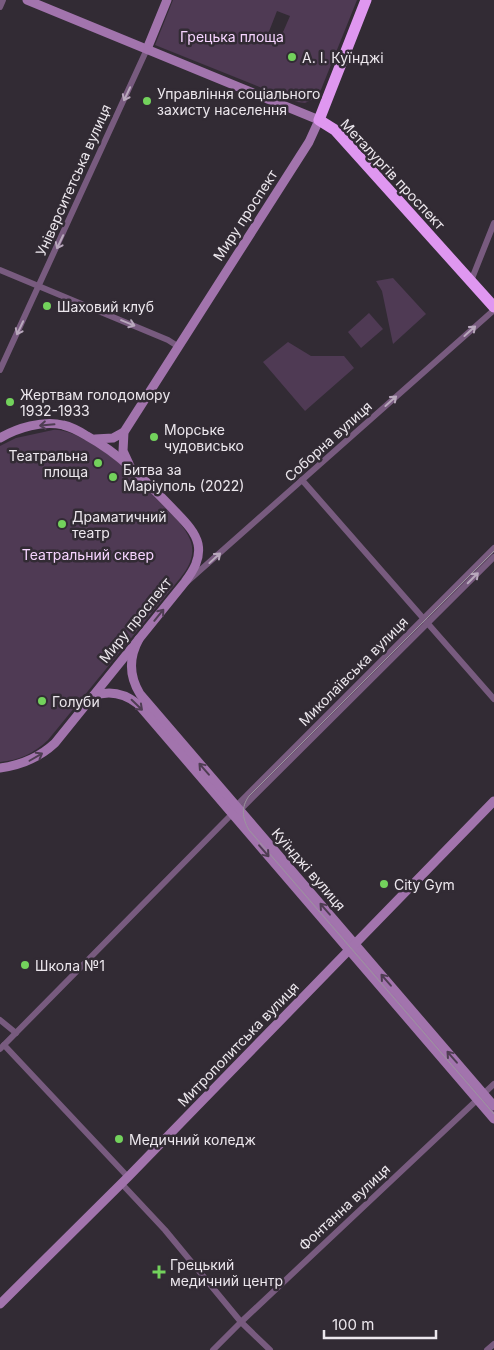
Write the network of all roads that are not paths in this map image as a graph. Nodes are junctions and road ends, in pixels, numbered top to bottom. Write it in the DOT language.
graph roads {
  1 [pos="3,0"];
  2 [pos="27,0"];
  3 [pos="167,0"];
  4 [pos="366,0"];
  5 [pos="0,7"];
  6 [pos="147,49"];
  7 [pos="318,120"];
  8 [pos="494,223"];
  9 [pos="0,270"];
  10 [pos="471,281"];
  11 [pos="39,286"];
  12 [pos="494,308"];
  13 [pos="178,347"];
  14 [pos="0,370"];
  15 [pos="124,432"];
  16 [pos="0,438"];
  17 [pos="92,439"];
  18 [pos="128,464"];
  19 [pos="302,480"];
  20 [pos="494,548"];
  21 [pos="494,558"];
  22 [pos="178,590"];
  23 [pos="426,621"];
  24 [pos="139,639"];
  25 [pos="93,696"];
  26 [pos="494,699"];
  27 [pos="0,768"];
  28 [pos="494,801"];
  29 [pos="236,810"];
  30 [pos="352,947"];
  31 [pos="0,1020"];
  32 [pos="16,1033"];
  33 [pos="2,1047"];
  34 [pos="494,1084"];
  35 [pos="480,1097"];
  36 [pos="494,1106"];
  37 [pos="494,1119"];
  38 [pos="124,1180"];
  39 [pos="0,1304"];
  40 [pos="241,1322"];
  41 [pos="494,1344"];
  42 [pos="213,1350"];
  43 [pos="270,1350"];
  44 [pos="487,1350"];
  1 -- 5 [label="street"];
  2 -- 6 [label="main road, Металургів проспект"];
  3 -- 6 [label="main road, Університетська вулиця"];
  4 -- 7 [label="highway, Миру проспект"];
  6 -- 7 [label="main road, Металургів проспект"];
  6 -- 11 [label="street, Університетська вулиця, one-way"];
  7 -- 10 [label="highway, Металургів проспект"];
  7 -- 13 [label="main road, Миру проспект"];
  8 -- 10 [label="street"];
  9 -- 11 [label="street"];
  10 -- 12 [label="highway, Металургів проспект"];
  11 -- 13 [label="street, one-way"];
  11 -- 14 [label="street, Університетська вулиця, one-way"];
  19 -- 12 [label="street, Соборна вулиця, one-way"];
  13 -- 15 [label="main road, Миру проспект"];
  15 -- 17 [label="main road"];
  15 -- 18 [label="main road"];
  17 -- 16 [label="main road, Миру проспект, one-way"];
  17 -- 18 [label="main road, Миру проспект"];
  18 -- 22 [label="main road, Миру проспект"];
  22 -- 19 [label="street, Соборна вулиця, one-way"];
  19 -- 23 [label="street"];
  20 -- 23 [label="street, Миколаївська вулиця"];
  23 -- 21 [label="street, Миколаївська вулиця, one-way"];
  24 -- 22 [label="main road, Миру проспект, one-way"];
  23 -- 26 [label="street"];
  23 -- 29 [label="street, Миколаївська вулиця"];
  24 -- 25 [label="main road, Миру проспект"];
  29 -- 24 [label="main road, Куїнджі вулиця, one-way"];
  27 -- 25 [label="main road, Миру проспект, one-way"];
  25 -- 29 [label="main road, Куїнджі вулиця, one-way"];
  28 -- 30 [label="main road, Митрополитська вулиця"];
  29 -- 30 [label="main road, Куїнджі вулиця"];
  29 -- 32 [label="street, Миколаївська вулиця"];
  30 -- 35 [label="main road, Куїнджі вулиця"];
  30 -- 38 [label="main road, Митрополитська вулиця"];
  31 -- 32 [label="street"];
  32 -- 33 [label="street, Миколаївська вулиця"];
  33 -- 38 [label="street"];
  34 -- 35 [label="street, Фонтанна вулиця"];
  35 -- 36 [label="main road, Куїнджі вулиця"];
  35 -- 37 [label="main road, Куїнджі вулиця"];
  35 -- 40 [label="street, Фонтанна вулиця"];
  38 -- 39 [label="main road, Митрополитська вулиця"];
  38 -- 40 [label="street"];
  40 -- 42 [label="street, Фонтанна вулиця"];
  40 -- 43 [label="street"];
  41 -- 44 [label="street"];
}
